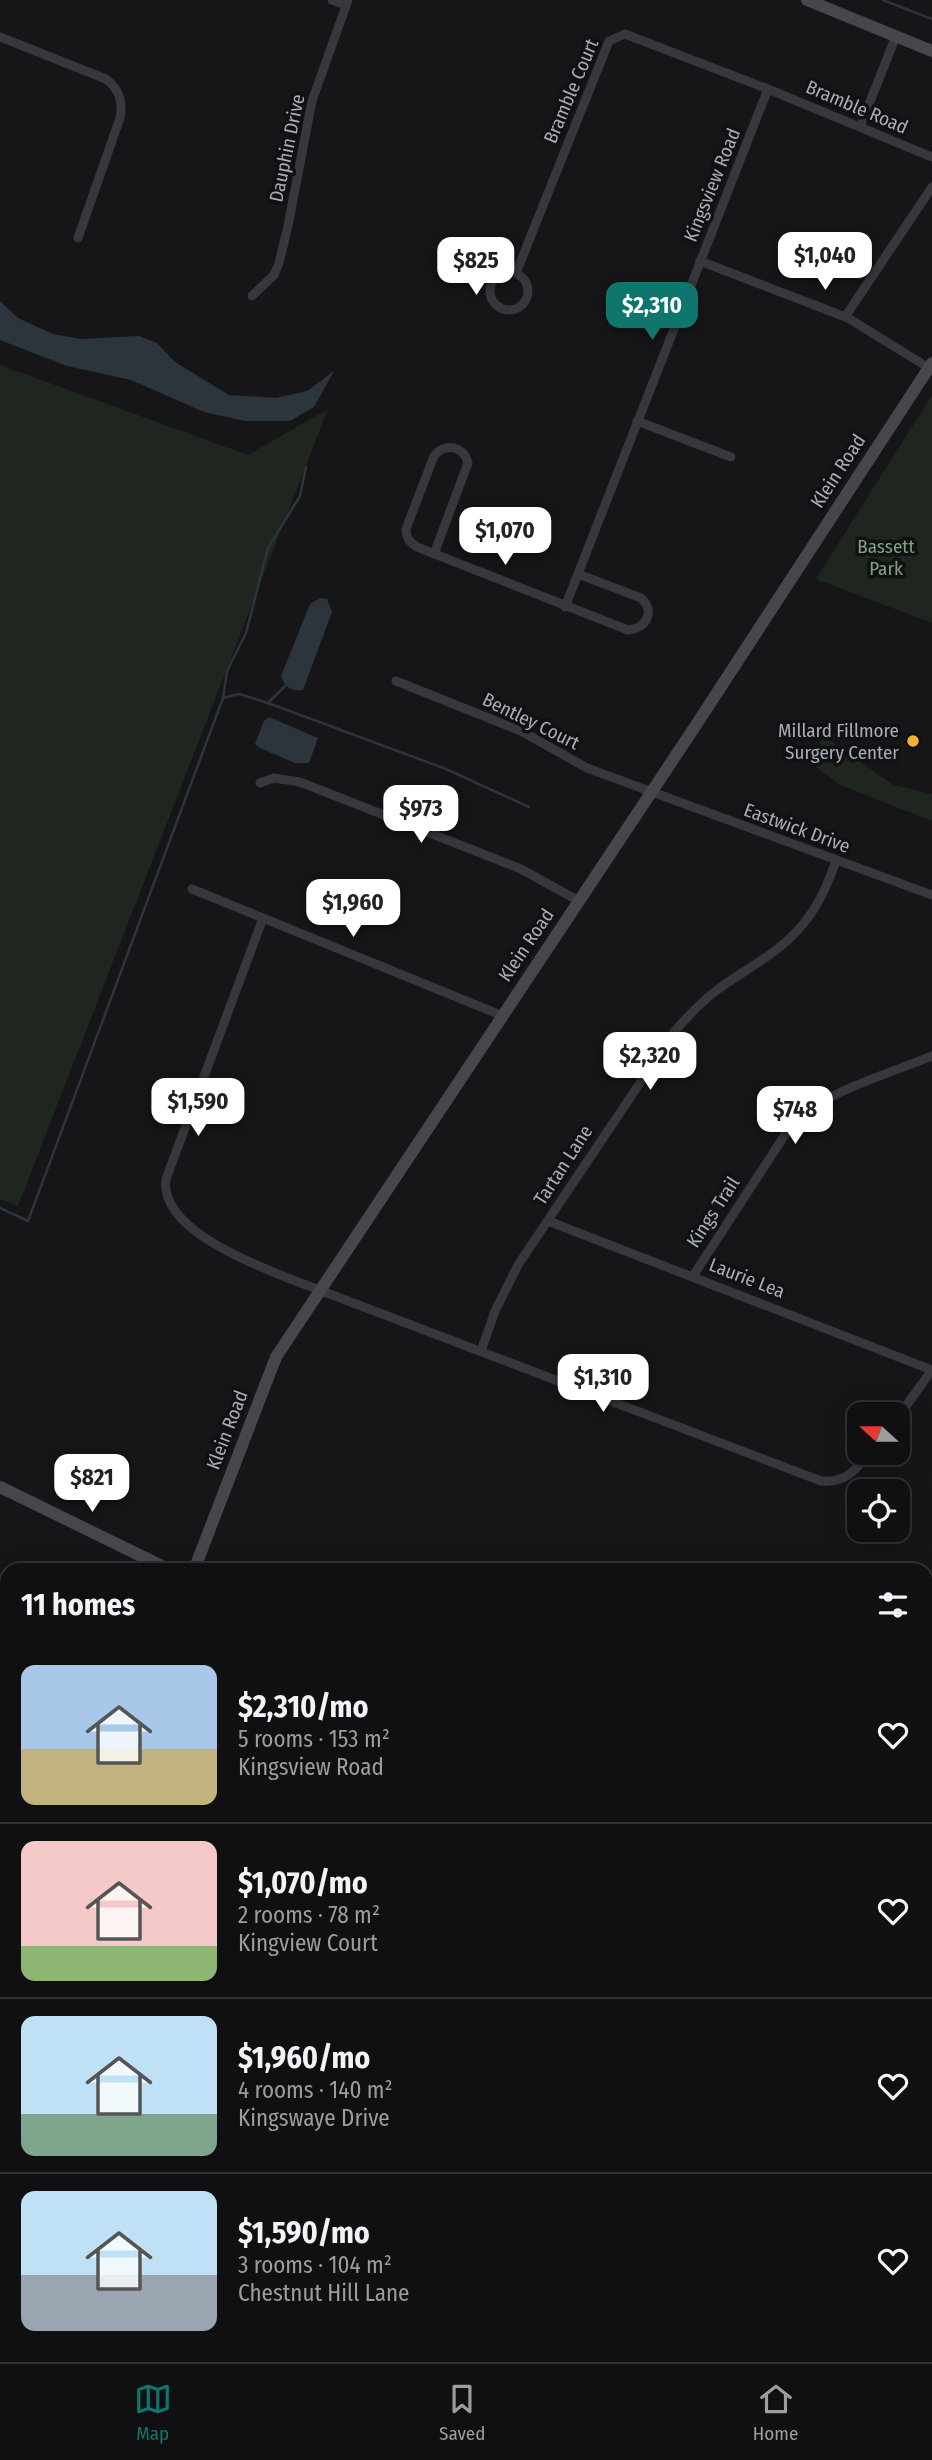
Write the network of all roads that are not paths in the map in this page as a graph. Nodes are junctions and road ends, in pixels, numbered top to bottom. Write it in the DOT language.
graph roads {
  1 [pos="332,0"];
  2 [pos="807,0"];
  3 [pos="347,2"];
  4 [pos="896,36"];
  5 [pos="0,37"];
  6 [pos="932,51"];
  7 [pos="768,89"];
  8 [pos="860,127"];
  9 [pos="932,157"];
  10 [pos="932,187"];
  11 [pos="78,238"];
  12 [pos="700,261"];
  13 [pos="516,273"];
  14 [pos="252,296"];
  15 [pos="845,317"];
  16 [pos="930,365"];
  17 [pos="637,421"];
  18 [pos="732,457"];
  19 [pos="434,554"];
  20 [pos="578,574"];
  21 [pos="565,607"];
  22 [pos="396,681"];
  23 [pos="260,783"];
  24 [pos="651,793"];
  25 [pos="836,861"];
  26 [pos="192,889"];
  27 [pos="932,895"];
  28 [pos="579,901"];
  29 [pos="263,918"];
  30 [pos="503,1016"];
  31 [pos="932,1056"];
  32 [pos="548,1221"];
  33 [pos="693,1276"];
  34 [pos="321,1291"];
  35 [pos="481,1351"];
  36 [pos="932,1370"];
  37 [pos="908,1402"];
  38 [pos="859,1465"];
  39 [pos="0,1487"];
  40 [pos="156,1563"];
  41 [pos="197,1563"];
  1 -- 3 [label="street"];
  2 -- 4 [label="street"];
  3 -- 14 [label="street, Dauphin Drive"];
  4 -- 6 [label="street"];
  4 -- 8 [label="street"];
  5 -- 11 [label="street"];
  7 -- 8 [label="street, Bramble Road"];
  7 -- 12 [label="street, Kingsview Road"];
  7 -- 13 [label="street, Bramble Court"];
  8 -- 9 [label="street, Bramble Road"];
  10 -- 15 [label="street"];
  12 -- 15 [label="street"];
  12 -- 17 [label="street, Kingsview Road"];
  13 -- 13 [label="street"];
  15 -- 16 [label="street"];
  16 -- 24 [label="street, Klein Road"];
  17 -- 18 [label="street"];
  17 -- 20 [label="street, Kingsview Road"];
  19 -- 19 [label="street"];
  19 -- 21 [label="street"];
  20 -- 21 [label="street, Kingsview Road"];
  20 -- 21 [label="street"];
  22 -- 24 [label="street, Bentley Court"];
  23 -- 28 [label="street"];
  24 -- 25 [label="street, Eastwick Drive"];
  24 -- 28 [label="street, Klein Road"];
  25 -- 27 [label="street, Eastwick Drive"];
  25 -- 32 [label="street, Tartan Lane"];
  26 -- 29 [label="street"];
  28 -- 30 [label="street, Klein Road"];
  29 -- 30 [label="street"];
  29 -- 34 [label="street"];
  30 -- 34 [label="street, Klein Road"];
  31 -- 33 [label="street, Kings Trail"];
  32 -- 33 [label="street, Laurie Lea"];
  32 -- 35 [label="street, Tartan Lane"];
  33 -- 36 [label="street, Laurie Lea"];
  34 -- 35 [label="street"];
  34 -- 41 [label="street, Klein Road"];
  35 -- 38 [label="street"];
  36 -- 37 [label="street"];
  39 -- 40 [label="street"];
}
